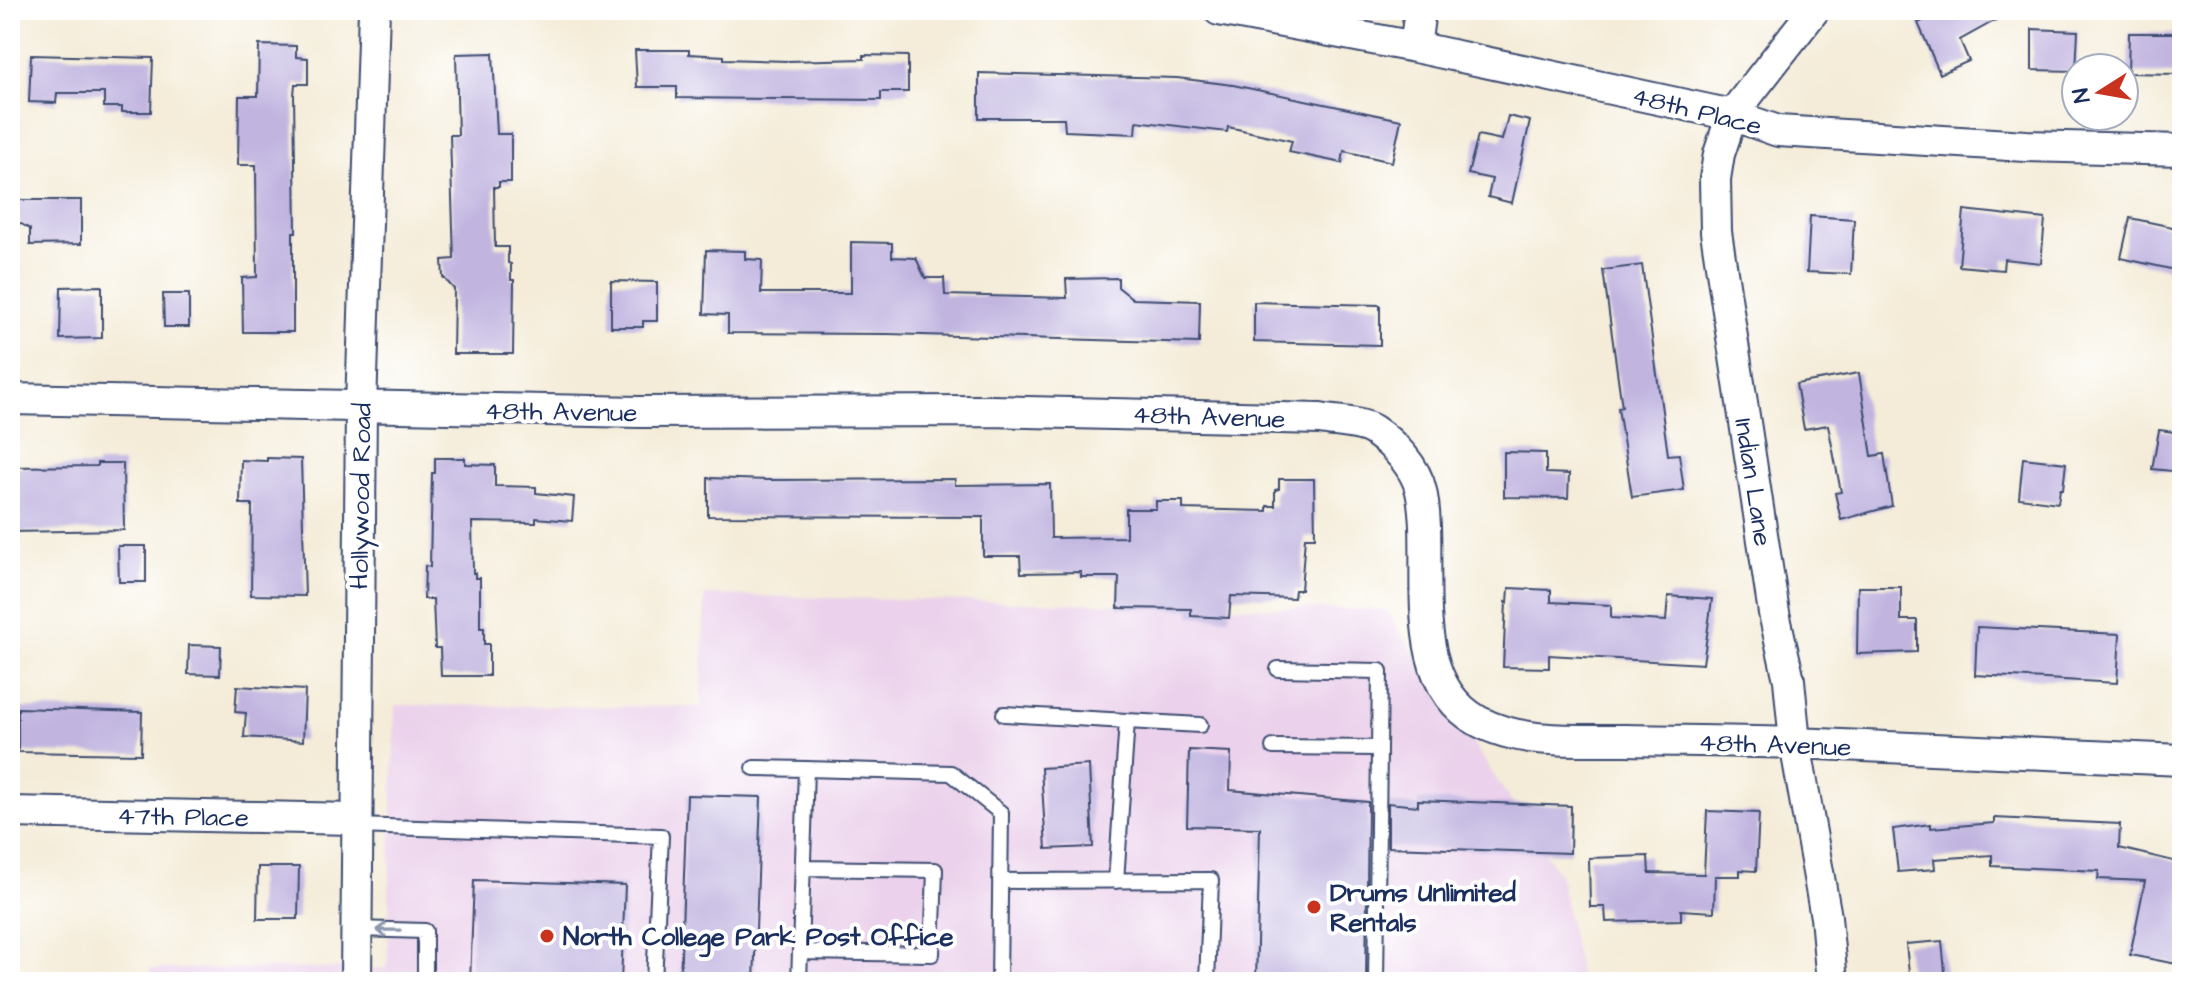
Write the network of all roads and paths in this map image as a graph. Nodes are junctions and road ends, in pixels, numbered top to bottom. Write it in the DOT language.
graph roads {
  1 [pos="374,10"];
  2 [pos="1219,10"];
  3 [pos="1420,10"];
  4 [pos="1814,10"];
  5 [pos="1415,47"];
  6 [pos="1732,115"];
  7 [pos="2182,150"];
  8 [pos="10,399"];
  9 [pos="361,407"];
  10 [pos="1278,669"];
  11 [pos="1004,714"];
  12 [pos="1127,721"];
  13 [pos="1200,725"];
  14 [pos="1795,743"];
  15 [pos="1273,747"];
  16 [pos="1378,748"];
  17 [pos="2182,760"];
  18 [pos="754,768"];
  19 [pos="806,769"];
  20 [pos="10,812"];
  21 [pos="356,823"];
  22 [pos="803,868"];
  23 [pos="1000,881"];
  24 [pos="1116,881"];
  25 [pos="356,929"];
  26 [pos="800,952"];
  27 [pos="356,982"];
  28 [pos="425,982"];
  29 [pos="654,982"];
  30 [pos="799,982"];
  31 [pos="999,982"];
  32 [pos="1207,982"];
  33 [pos="1376,982"];
  34 [pos="1832,982"];
  1 -- 9 [label="street, Hollywood Road"];
  2 -- 5 [label="street, 48th Place"];
  3 -- 5 [label="street"];
  4 -- 6 [label="street, Indian Lane"];
  5 -- 6 [label="street, 48th Place"];
  6 -- 7 [label="street, 48th Place"];
  6 -- 14 [label="street, Indian Lane"];
  8 -- 9 [label="street, 48th Avenue"];
  9 -- 14 [label="street, 48th Avenue"];
  9 -- 21 [label="street, Hollywood Road"];
  10 -- 16 [label="lane"];
  11 -- 12 [label="lane"];
  12 -- 13 [label="lane"];
  12 -- 24 [label="lane"];
  14 -- 17 [label="street, 48th Avenue"];
  14 -- 34 [label="street, Indian Lane"];
  15 -- 16 [label="lane"];
  16 -- 33 [label="lane"];
  18 -- 19 [label="lane"];
  19 -- 22 [label="lane"];
  19 -- 23 [label="lane"];
  20 -- 21 [label="street, 47th Place"];
  21 -- 25 [label="street, Hollywood Road"];
  21 -- 29 [label="lane"];
  22 -- 26 [label="lane"];
  22 -- 26 [label="lane"];
  23 -- 24 [label="lane"];
  23 -- 31 [label="lane"];
  24 -- 32 [label="lane"];
  25 -- 27 [label="street, Hollywood Road"];
  28 -- 25 [label="lane, one-way"];
  26 -- 30 [label="lane"];
}
